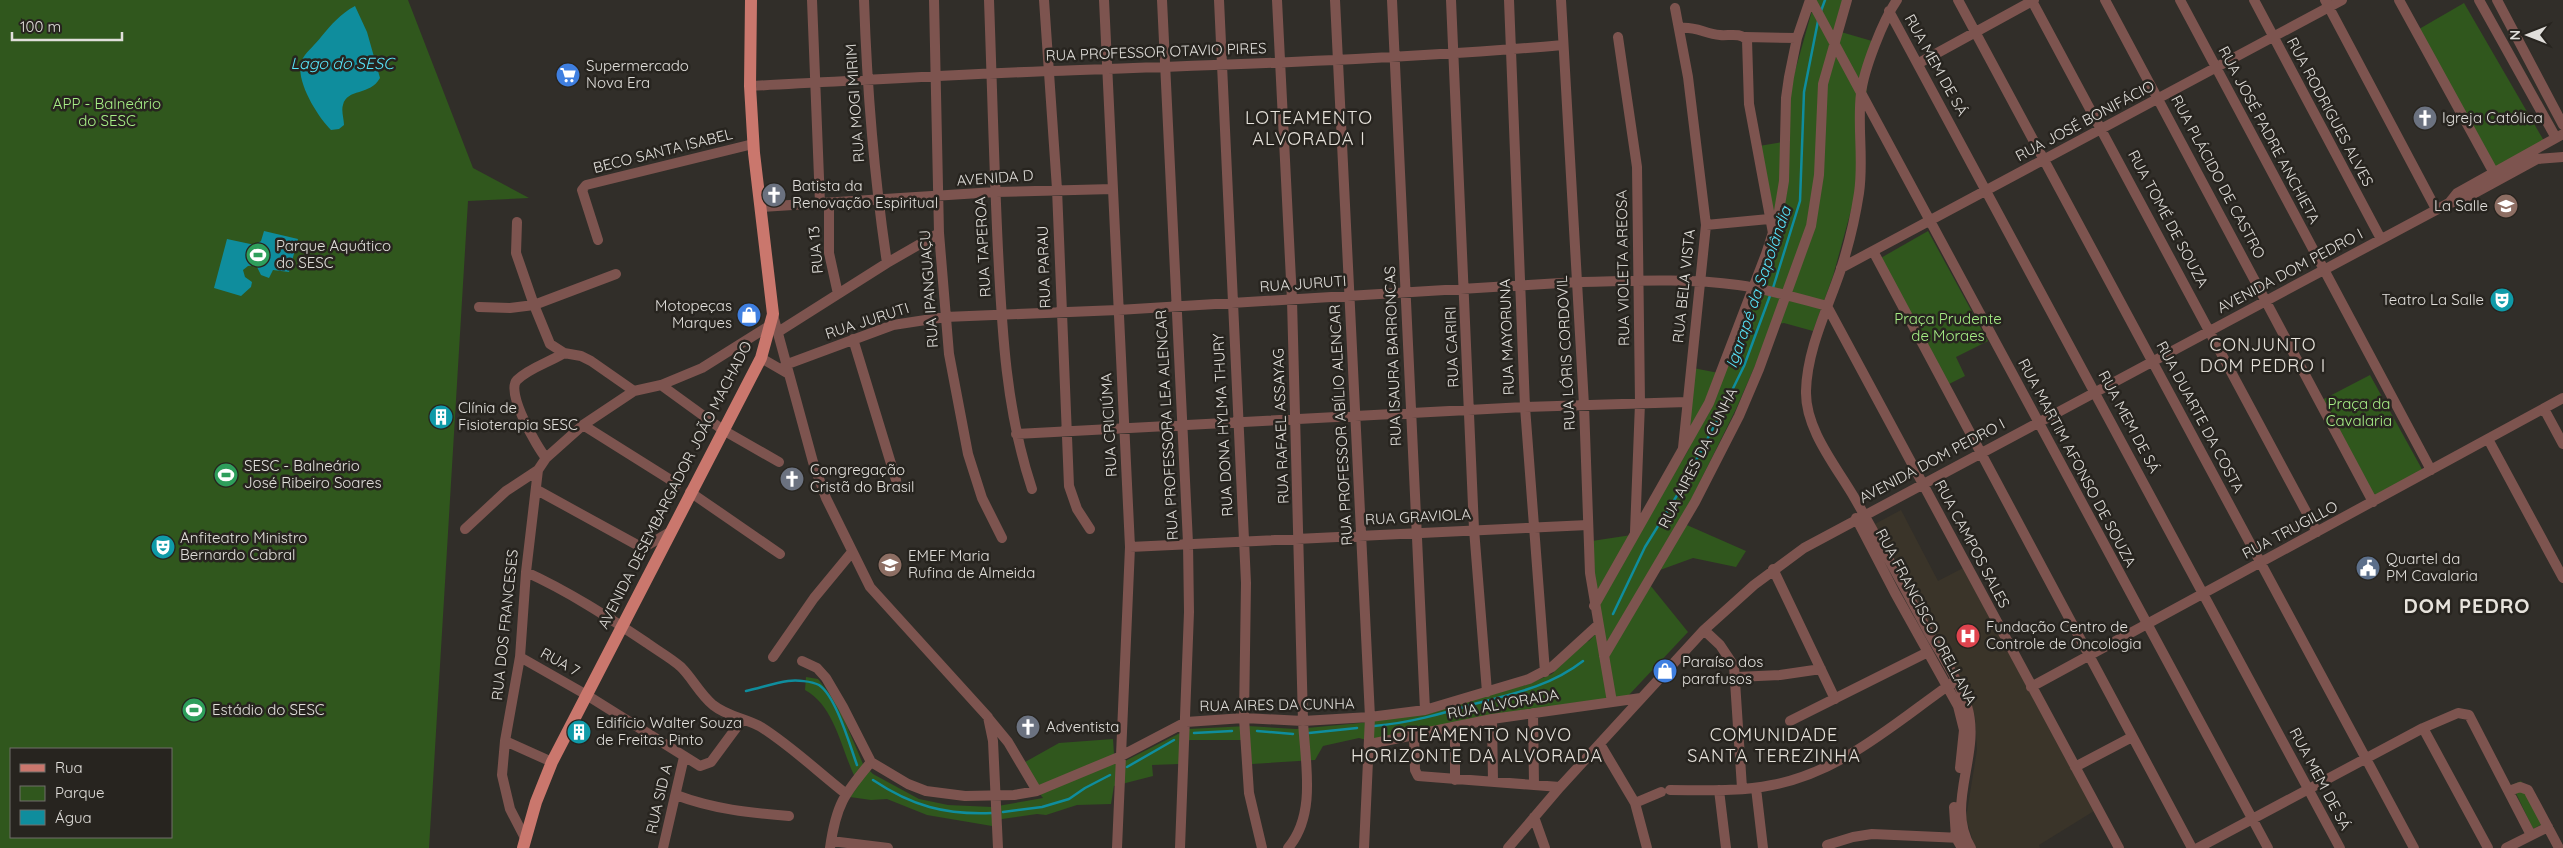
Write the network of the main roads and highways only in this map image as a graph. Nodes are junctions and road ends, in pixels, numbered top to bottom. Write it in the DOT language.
graph roads {
  1 [pos="751,0"];
  2 [pos="524,843"];
  1 -- 2 [label="main road, AVENIDA DESEMBARGADOR JOÃO MACHADO"];
}
